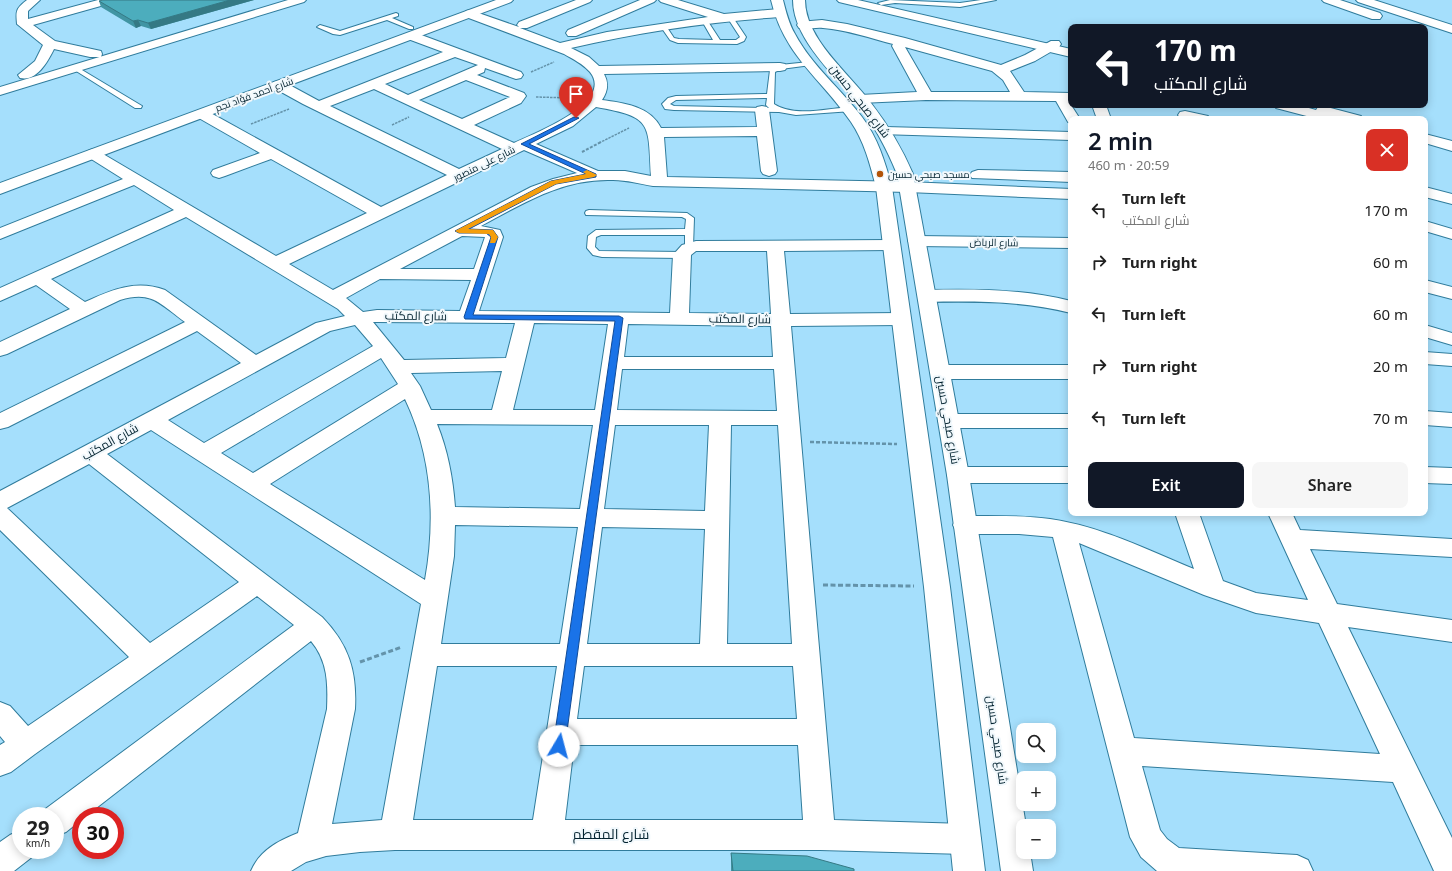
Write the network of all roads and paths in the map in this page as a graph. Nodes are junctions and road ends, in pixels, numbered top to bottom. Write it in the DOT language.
graph roads {
  1 [pos="34,0"];
  2 [pos="111,0"];
  3 [pos="276,0"];
  4 [pos="300,0"];
  5 [pos="507,0"];
  6 [pos="586,0"];
  7 [pos="650,0"];
  8 [pos="666,0"];
  9 [pos="800,0"];
  10 [pos="843,0"];
  11 [pos="895,0"];
  12 [pos="993,0"];
  13 [pos="1328,0"];
  14 [pos="1362,0"];
  15 [pos="876,2"];
  16 [pos="778,6"];
  17 [pos="479,8"];
  18 [pos="396,15"];
  19 [pos="387,18"];
  20 [pos="728,18"];
  21 [pos="706,21"];
  22 [pos="23,24"];
  23 [pos="1400,24"];
  24 [pos="803,25"];
  25 [pos="523,26"];
  26 [pos="320,27"];
  27 [pos="664,27"];
  28 [pos="1452,29"];
  29 [pos="412,32"];
  30 [pos="1428,33"];
  31 [pos="1452,40"];
  32 [pos="718,42"];
  33 [pos="901,42"];
  34 [pos="50,44"];
  35 [pos="1052,46"];
  36 [pos="559,47"];
  37 [pos="1068,48"];
  38 [pos="455,52"];
  39 [pos="1068,52"];
  40 [pos="96,54"];
  41 [pos="574,54"];
  42 [pos="809,64"];
  43 [pos="489,65"];
  44 [pos="780,67"];
  45 [pos="75,68"];
  46 [pos="597,70"];
  47 [pos="1001,70"];
  48 [pos="25,75"];
  49 [pos="466,75"];
  50 [pos="516,75"];
  51 [pos="374,84"];
  52 [pos="278,85"];
  53 [pos="495,86"];
  54 [pos="2,88"];
  55 [pos="1018,95"];
  56 [pos="518,96"];
  57 [pos="770,96"];
  58 [pos="926,96"];
  59 [pos="1066,96"];
  60 [pos="407,100"];
  61 [pos="596,101"];
  62 [pos="313,104"];
  63 [pos="854,104"];
  64 [pos="138,106"];
  65 [pos="1293,108"];
  66 [pos="1314,108"];
  67 [pos="428,109"];
  68 [pos="762,110"];
  69 [pos="778,110"];
  70 [pos="202,114"];
  71 [pos="1323,116"];
  72 [pos="1344,116"];
  73 [pos="647,118"];
  74 [pos="462,125"];
  75 [pos="233,131"];
  76 [pos="764,131"];
  77 [pos="885,131"];
  78 [pos="373,133"];
  79 [pos="656,133"];
  80 [pos="1068,136"];
  81 [pos="1428,139"];
  82 [pos="519,146"];
  83 [pos="1428,146"];
  84 [pos="1452,146"];
  85 [pos="273,153"];
  86 [pos="1452,153"];
  87 [pos="93,154"];
  88 [pos="564,162"];
  89 [pos="769,171"];
  90 [pos="218,173"];
  91 [pos="459,175"];
  92 [pos="594,175"];
  93 [pos="659,175"];
  94 [pos="0,176"];
  95 [pos="1068,177"];
  96 [pos="136,179"];
  97 [pos="882,180"];
  98 [pos="906,181"];
  99 [pos="0,189"];
  100 [pos="1428,193"];
  101 [pos="1068,194"];
  102 [pos="1452,199"];
  103 [pos="187,210"];
  104 [pos="380,213"];
  105 [pos="589,213"];
  106 [pos="1428,227"];
  107 [pos="459,231"];
  108 [pos="0,234"];
  109 [pos="1452,234"];
  110 [pos="1068,243"];
  111 [pos="687,245"];
  112 [pos="775,245"];
  113 [pos="891,245"];
  114 [pos="918,247"];
  115 [pos="1068,256"];
  116 [pos="276,263"];
  117 [pos="376,274"];
  118 [pos="482,275"];
  119 [pos="38,278"];
  120 [pos="1428,287"];
  121 [pos="1452,293"];
  122 [pos="0,295"];
  123 [pos="927,296"];
  124 [pos="333,297"];
  125 [pos="1068,306"];
  126 [pos="84,310"];
  127 [pos="468,317"];
  128 [pos="526,317"];
  129 [pos="360,318"];
  130 [pos="619,318"];
  131 [pos="679,319"];
  132 [pos="901,319"];
  133 [pos="781,320"];
  134 [pos="1428,322"];
  135 [pos="198,323"];
  136 [pos="1452,328"];
  137 [pos="1428,332"];
  138 [pos="1452,339"];
  139 [pos="384,348"];
  140 [pos="0,350"];
  141 [pos="1428,358"];
  142 [pos="1452,360"];
  143 [pos="613,363"];
  144 [pos="784,363"];
  145 [pos="255,364"];
  146 [pos="514,364"];
  147 [pos="396,367"];
  148 [pos="940,372"];
  149 [pos="1068,372"];
  150 [pos="410,386"];
  151 [pos="423,417"];
  152 [pos="501,417"];
  153 [pos="605,418"];
  154 [pos="720,418"];
  155 [pos="788,418"];
  156 [pos="1428,418"];
  157 [pos="151,420"];
  158 [pos="1452,420"];
  159 [pos="949,421"];
  160 [pos="1068,421"];
  161 [pos="0,422"];
  162 [pos="790,441"];
  163 [pos="919,444"];
  164 [pos="90,453"];
  165 [pos="204,453"];
  166 [pos="958,475"];
  167 [pos="1068,475"];
  168 [pos="1428,475"];
  169 [pos="1452,476"];
  170 [pos="253,484"];
  171 [pos="0,502"];
  172 [pos="0,516"];
  173 [pos="444,516"];
  174 [pos="1188,516"];
  175 [pos="1282,516"];
  176 [pos="591,518"];
  177 [pos="717,520"];
  178 [pos="965,525"];
  179 [pos="1063,530"];
  180 [pos="1293,539"];
  181 [pos="1452,548"];
  182 [pos="258,583"];
  183 [pos="801,585"];
  184 [pos="937,587"];
  185 [pos="1213,588"];
  186 [pos="434,599"];
  187 [pos="1329,615"];
  188 [pos="313,625"];
  189 [pos="1448,636"];
  190 [pos="426,646"];
  191 [pos="572,655"];
  192 [pos="713,655"];
  193 [pos="807,655"];
  194 [pos="148,659"];
  195 [pos="340,669"];
  196 [pos="0,715"];
  197 [pos="561,732"];
  198 [pos="813,732"];
  199 [pos="25,745"];
  200 [pos="1122,751"];
  201 [pos="0,762"];
  202 [pos="1402,769"];
  203 [pos="64,814"];
  204 [pos="547,834"];
  205 [pos="820,834"];
  206 [pos="395,835"];
  207 [pos="965,839"];
  208 [pos="312,843"];
  209 [pos="12,853"];
  210 [pos="0,862"];
  211 [pos="267,871"];
  212 [pos="968,871"];
  213 [pos="1017,871"];
  214 [pos="1297,871"];
  215 [pos="1451,871"];
  1 -- 22 [label="street"];
  2 -- 22 [label="street"];
  3 -- 40 [label="street"];
  4 -- 45 [label="street"];
  5 -- 17 [label="street, شارع أحمد فؤاد نجم"];
  6 -- 25 [label="street"];
  7 -- 25 [label="street"];
  8 -- 20 [label="street"];
  9 -- 24 [label="street, شارع صبحي حسين"];
  10 -- 35 [label="street"];
  11 -- 12 [label="lane"];
  11 -- 15 [label="lane"];
  13 -- 23 [label="street"];
  14 -- 28 [label="street"];
  15 -- 35 [label="street"];
  16 -- 20 [label="street"];
  16 -- 42 [label="street, شارع صبحي حسين"];
  17 -- 25 [label="street"];
  17 -- 29 [label="street, شارع أحمد فؤاد نجم"];
  17 -- 29 [label="street, شارع أحمد فؤاد نجم"];
  17 -- 36 [label="street"];
  18 -- 19 [label="lane"];
  19 -- 26 [label="lane"];
  19 -- 29 [label="lane"];
  20 -- 21 [label="street"];
  20 -- 32 [label="lane"];
  21 -- 27 [label="street"];
  21 -- 32 [label="lane"];
  22 -- 34 [label="street"];
  24 -- 33 [label="street"];
  24 -- 63 [label="street, شارع صبحي حسين"];
  27 -- 32 [label="lane"];
  27 -- 36 [label="street"];
  29 -- 38 [label="street"];
  29 -- 52 [label="street, شارع أحمد فؤاد نجم"];
  29 -- 94 [label="street, شارع أحمد فؤاد نجم"];
  30 -- 31 [label="street"];
  33 -- 47 [label="street"];
  33 -- 58 [label="street"];
  34 -- 40 [label="street"];
  34 -- 48 [label="street"];
  35 -- 37 [label="street"];
  35 -- 39 [label="street"];
  35 -- 47 [label="street"];
  36 -- 41 [label="street"];
  38 -- 43 [label="street"];
  38 -- 51 [label="street"];
  40 -- 48 [label="street"];
  41 -- 46 [label="street"];
  41 -- 53 [label="path"];
  42 -- 44 [label="lane"];
  42 -- 63 [label="street, شارع صبحي حسين"];
  43 -- 49 [label="street"];
  43 -- 50 [label="street"];
  44 -- 46 [label="street"];
  44 -- 57 [label="lane"];
  45 -- 54 [label="street"];
  45 -- 64 [label="lane"];
  46 -- 61 [label="street"];
  47 -- 55 [label="street"];
  48 -- 54 [label="street"];
  49 -- 53 [label="street"];
  49 -- 60 [label="street"];
  51 -- 60 [label="street"];
  51 -- 62 [label="street"];
  52 -- 62 [label="street"];
  52 -- 70 [label="street, شارع أحمد فؤاد نجم"];
  53 -- 56 [label="street"];
  55 -- 58 [label="street"];
  55 -- 59 [label="street"];
  56 -- 61 [label="path"];
  56 -- 74 [label="street"];
  57 -- 68 [label="lane"];
  57 -- 69 [label="lane"];
  58 -- 63 [label="street"];
  60 -- 67 [label="street"];
  61 -- 73 [label="street"];
  61 -- 82 [label="street, شارع على منصور"];
  62 -- 75 [label="path"];
  62 -- 78 [label="street"];
  63 -- 69 [label="lane"];
  63 -- 77 [label="street, شارع صبحي حسين"];
  63 -- 97 [label="street, شارع صبحي حسين"];
  65 -- 71 [label="street"];
  66 -- 72 [label="street"];
  67 -- 74 [label="street"];
  67 -- 78 [label="path"];
  68 -- 69 [label="lane"];
  68 -- 76 [label="street"];
  70 -- 75 [label="street"];
  70 -- 87 [label="street, شارع أحمد فؤاد نجم"];
  73 -- 79 [label="street"];
  73 -- 88 [label="path"];
  74 -- 82 [label="street"];
  75 -- 85 [label="street"];
  76 -- 79 [label="street"];
  76 -- 89 [label="street"];
  77 -- 80 [label="street"];
  77 -- 98 [label="street, شارع صبحي حسين"];
  78 -- 91 [label="street"];
  79 -- 93 [label="street"];
  81 -- 84 [label="street"];
  82 -- 88 [label="street"];
  82 -- 91 [label="street, شارع على منصور"];
  83 -- 86 [label="street"];
  85 -- 90 [label="street"];
  85 -- 104 [label="street"];
  87 -- 96 [label="street"];
  87 -- 99 [label="street, شارع أحمد فؤاد نجم"];
  88 -- 92 [label="street"];
  89 -- 93 [label="street"];
  89 -- 97 [label="street"];
  91 -- 104 [label="street, شارع على منصور"];
  92 -- 93 [label="street"];
  92 -- 107 [label="street"];
  93 -- 97 [label="street"];
  95 -- 98 [label="street"];
  96 -- 103 [label="street"];
  96 -- 108 [label="street"];
  97 -- 98 [label="street"];
  97 -- 113 [label="street, شارع صبحي حسين"];
  98 -- 101 [label="street"];
  98 -- 114 [label="street, شارع صبحي حسين"];
  100 -- 102 [label="street"];
  103 -- 116 [label="street"];
  103 -- 119 [label="street"];
  104 -- 116 [label="street, شارع على منصور"];
  105 -- 111 [label="lane"];
  106 -- 109 [label="street"];
  107 -- 117 [label="street"];
  107 -- 118 [label="street"];
  110 -- 114 [label="street, شارع الرياض"];
  111 -- 111 [label="lane"];
  111 -- 112 [label="street"];
  111 -- 131 [label="street"];
  112 -- 113 [label="street"];
  112 -- 133 [label="street"];
  113 -- 132 [label="street, شارع صبحي حسين"];
  114 -- 115 [label="street, شارع الرياض"];
  114 -- 123 [label="street, شارع صبحي حسين"];
  116 -- 124 [label="street"];
  117 -- 118 [label="street"];
  117 -- 124 [label="street"];
  118 -- 127 [label="street"];
  119 -- 122 [label="street"];
  119 -- 126 [label="street"];
  120 -- 121 [label="street"];
  123 -- 125 [label="street"];
  123 -- 148 [label="street, شارع صبحي حسين"];
  124 -- 129 [label="street"];
  126 -- 135 [label="street"];
  126 -- 140 [label="street"];
  127 -- 128 [label="street, شارع المكتب"];
  127 -- 129 [label="street, شارع المكتب"];
  128 -- 130 [label="street, شارع المكتب"];
  128 -- 146 [label="street"];
  129 -- 139 [label="street"];
  129 -- 145 [label="street, شارع المكتب"];
  130 -- 131 [label="street, شارع المكتب"];
  130 -- 143 [label="street"];
  131 -- 133 [label="street, شارع المكتب"];
  132 -- 133 [label="street, شارع المكتب"];
  132 -- 163 [label="street, شارع صبحي حسين"];
  133 -- 144 [label="street"];
  134 -- 136 [label="street"];
  135 -- 145 [label="street"];
  135 -- 161 [label="street"];
  137 -- 138 [label="street"];
  139 -- 147 [label="street"];
  139 -- 165 [label="street"];
  141 -- 142 [label="street"];
  143 -- 144 [label="street"];
  143 -- 153 [label="street"];
  144 -- 155 [label="street"];
  145 -- 157 [label="street, شارع المكتب"];
  146 -- 147 [label="street"];
  146 -- 152 [label="street"];
  147 -- 150 [label="street"];
  148 -- 149 [label="street"];
  148 -- 159 [label="street, شارع صبحي حسين"];
  150 -- 151 [label="street"];
  150 -- 170 [label="street"];
  151 -- 152 [label="street"];
  151 -- 173 [label="street"];
  152 -- 153 [label="street"];
  153 -- 154 [label="street"];
  153 -- 176 [label="street"];
  154 -- 155 [label="street"];
  154 -- 177 [label="street"];
  155 -- 162 [label="street"];
  156 -- 158 [label="street"];
  157 -- 164 [label="street, شارع المكتب"];
  157 -- 165 [label="street"];
  159 -- 160 [label="street"];
  159 -- 166 [label="street, شارع صبحي حسين"];
  162 -- 163 [label="path"];
  162 -- 183 [label="street"];
  163 -- 184 [label="street, شارع صبحي حسين"];
  164 -- 171 [label="street, شارع المكتب"];
  164 -- 182 [label="street"];
  165 -- 170 [label="street"];
  166 -- 167 [label="street"];
  166 -- 178 [label="street, شارع صبحي حسين"];
  168 -- 169 [label="street"];
  170 -- 186 [label="street"];
  172 -- 194 [label="street"];
  173 -- 176 [label="street"];
  173 -- 186 [label="street"];
  174 -- 185 [label="street"];
  175 -- 180 [label="street"];
  176 -- 177 [label="street"];
  176 -- 191 [label="street"];
  177 -- 192 [label="street"];
  178 -- 179 [label="street"];
  178 -- 213 [label="street, شارع صبحي حسين"];
  179 -- 185 [label="street"];
  179 -- 200 [label="street"];
  180 -- 181 [label="street"];
  180 -- 187 [label="street"];
  182 -- 188 [label="street"];
  182 -- 194 [label="street"];
  183 -- 184 [label="path"];
  183 -- 193 [label="street"];
  184 -- 207 [label="street, شارع صبحي حسين"];
  185 -- 187 [label="street"];
  186 -- 190 [label="street"];
  187 -- 189 [label="street"];
  187 -- 202 [label="street"];
  188 -- 195 [label="street"];
  188 -- 203 [label="street"];
  190 -- 191 [label="street"];
  190 -- 195 [label="path"];
  190 -- 206 [label="street"];
  191 -- 192 [label="street"];
  191 -- 197 [label="street"];
  192 -- 193 [label="street"];
  193 -- 198 [label="street"];
  194 -- 199 [label="street"];
  195 -- 208 [label="street"];
  196 -- 199 [label="street"];
  197 -- 198 [label="street"];
  197 -- 204 [label="street"];
  198 -- 205 [label="street"];
  199 -- 201 [label="street"];
  200 -- 202 [label="street"];
  200 -- 214 [label="street"];
  202 -- 215 [label="street"];
  204 -- 205 [label="street, شارع المقطم"];
  204 -- 206 [label="street, شارع المقطم"];
  205 -- 207 [label="street, شارع المقطم"];
  206 -- 208 [label="street, شارع المقطم"];
  207 -- 212 [label="street, شارع صبحي حسين"];
  208 -- 211 [label="street, شارع المقطم"];
  209 -- 210 [label="street"];
}
